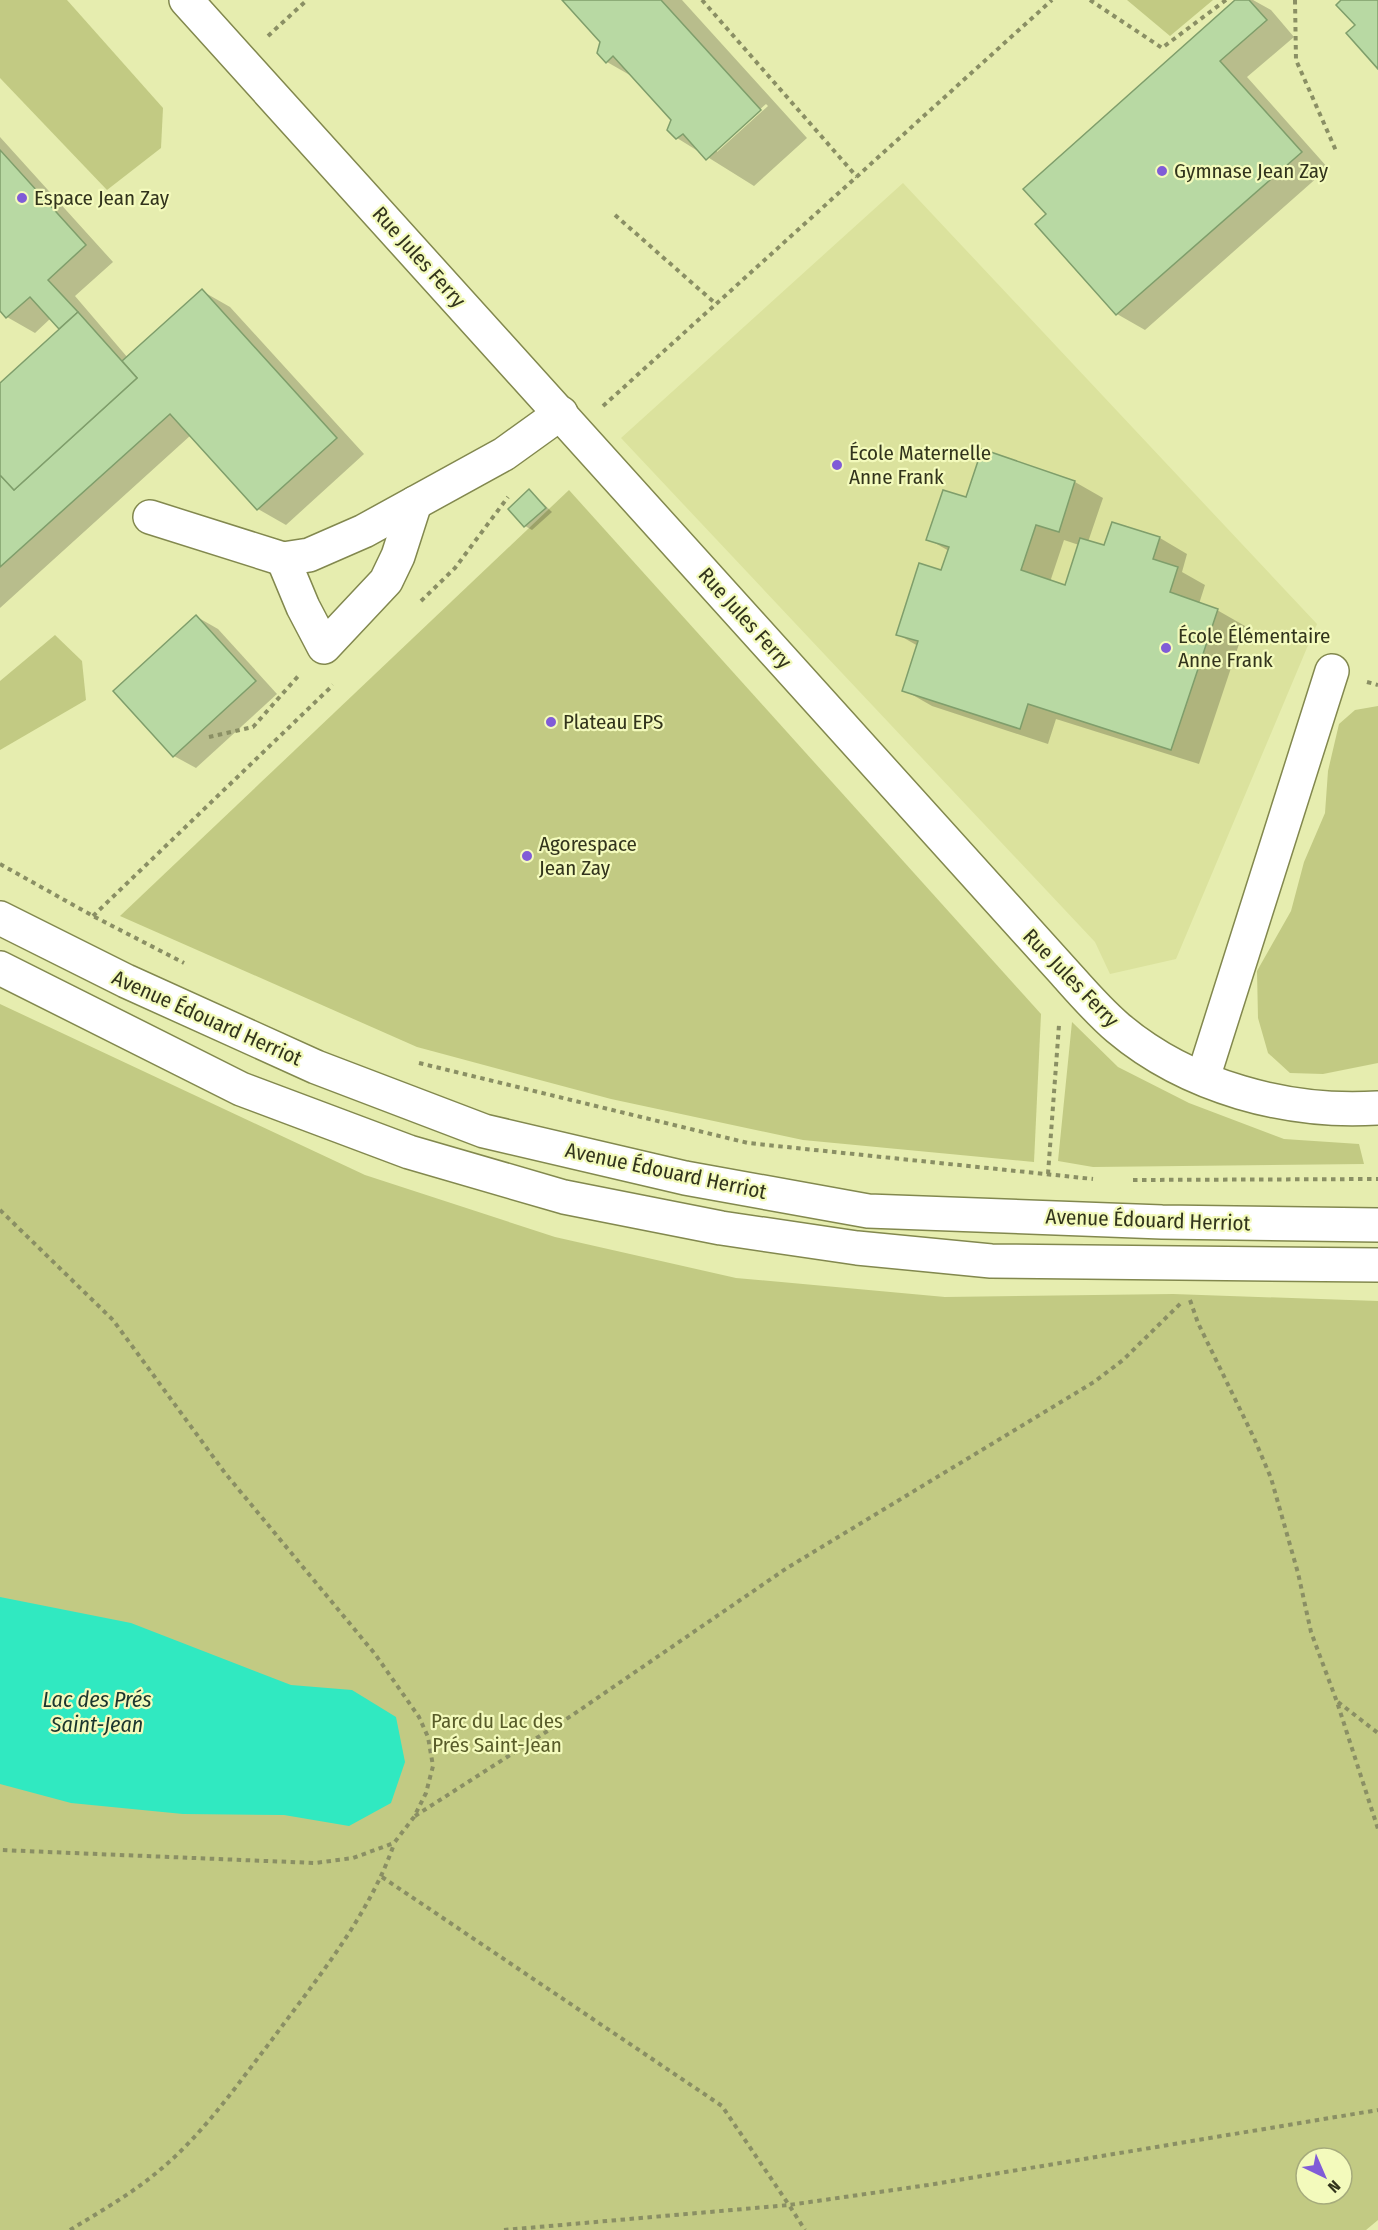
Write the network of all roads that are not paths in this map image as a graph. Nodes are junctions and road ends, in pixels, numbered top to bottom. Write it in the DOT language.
graph roads {
  1 [pos="186,0"];
  2 [pos="569,421"];
  3 [pos="415,504"];
  4 [pos="150,517"];
  5 [pos="283,558"];
  6 [pos="1332,671"];
  7 [pos="0,918"];
  8 [pos="0,968"];
  9 [pos="1203,1078"];
  10 [pos="1378,1107"];
  11 [pos="1378,1225"];
  12 [pos="1378,1265"];
  1 -- 2 [label="main road, Rue Jules Ferry"];
  2 -- 3 [label="main road"];
  2 -- 9 [label="main road, Rue Jules Ferry"];
  3 -- 5 [label="main road"];
  3 -- 5 [label="main road"];
  4 -- 5 [label="main road"];
  6 -- 9 [label="main road"];
  7 -- 11 [label="main road, Avenue Édouard Herriot"];
  8 -- 12 [label="main road, Avenue Édouard Herriot"];
  9 -- 10 [label="main road, Rue Jules Ferry"];
}
